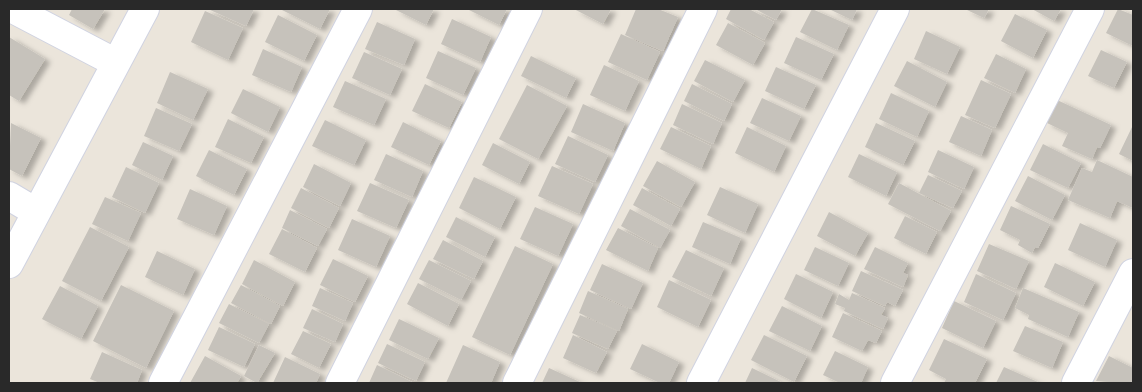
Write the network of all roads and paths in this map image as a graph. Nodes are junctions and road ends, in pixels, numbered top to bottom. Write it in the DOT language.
graph roads {
  1 [pos="13,9"];
  2 [pos="145,9"];
  3 [pos="358,9"];
  4 [pos="528,9"];
  5 [pos="703,9"];
  6 [pos="895,9"];
  7 [pos="1090,9"];
  8 [pos="116,62"];
  9 [pos="9,196"];
  10 [pos="36,212"];
  11 [pos="9,264"];
  12 [pos="1133,273"];
  13 [pos="163,383"];
  14 [pos="340,383"];
  15 [pos="517,383"];
  16 [pos="701,383"];
  17 [pos="895,383"];
  18 [pos="1076,383"];
  1 -- 8 [label="street"];
  2 -- 8 [label="street"];
  3 -- 13 [label="street"];
  4 -- 14 [label="street"];
  5 -- 15 [label="street"];
  6 -- 16 [label="street"];
  7 -- 17 [label="street"];
  8 -- 10 [label="street"];
  9 -- 10 [label="street"];
  10 -- 11 [label="street"];
  12 -- 18 [label="street"];
}
